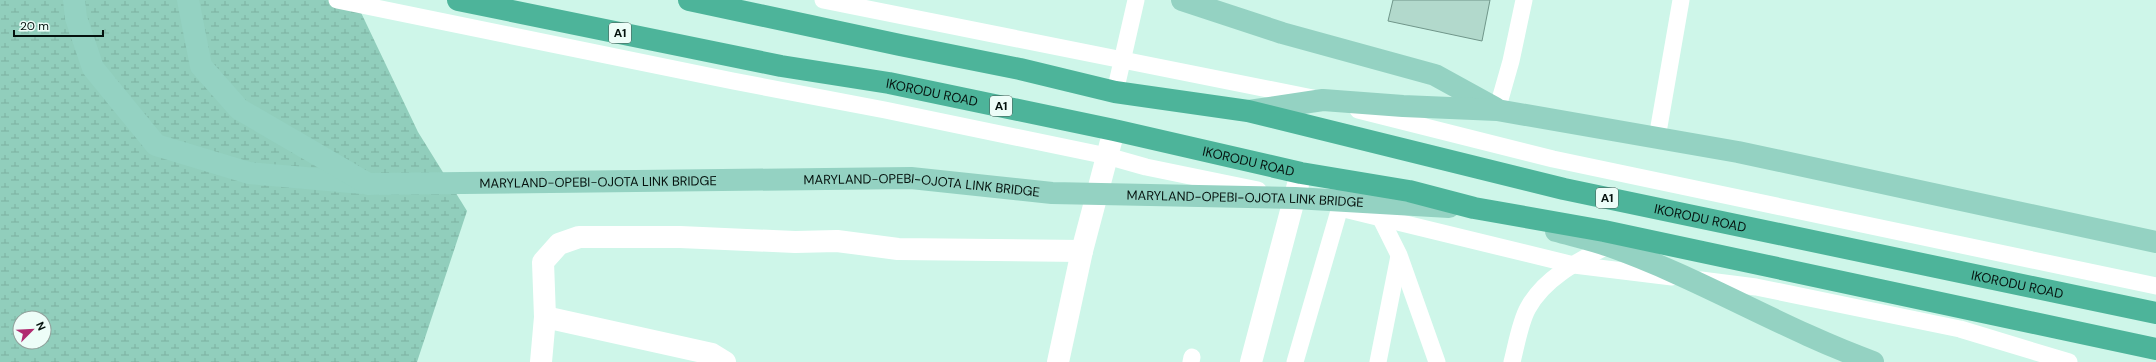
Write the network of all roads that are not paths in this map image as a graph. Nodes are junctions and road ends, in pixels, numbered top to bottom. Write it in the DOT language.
graph roads {
  1 [pos="74,0"];
  2 [pos="188,0"];
  3 [pos="337,0"];
  4 [pos="458,0"];
  5 [pos="689,0"];
  6 [pos="823,0"];
  7 [pos="1136,0"];
  8 [pos="1182,0"];
  9 [pos="1524,0"];
  10 [pos="1681,0"];
  11 [pos="1121,61"];
  12 [pos="1115,92"];
  13 [pos="1324,100"];
  14 [pos="1497,110"];
  15 [pos="1248,112"];
  16 [pos="1114,130"];
  17 [pos="1657,138"];
  18 [pos="1107,156"];
  19 [pos="1301,173"];
  20 [pos="368,184"];
  21 [pos="1096,194"];
  22 [pos="1295,198"];
  23 [pos="1358,199"];
  24 [pos="1407,206"];
  25 [pos="1617,241"];
  26 [pos="2156,242"];
  27 [pos="1082,251"];
  28 [pos="1399,255"];
  29 [pos="1574,265"];
  30 [pos="1686,278"];
  31 [pos="2156,286"];
  32 [pos="2156,313"];
  33 [pos="545,317"];
  34 [pos="2156,349"];
  35 [pos="541,362"];
  36 [pos="725,362"];
  37 [pos="1058,362"];
  38 [pos="1251,362"];
  39 [pos="1295,362"];
  40 [pos="1378,362"];
  41 [pos="1437,362"];
  42 [pos="1512,362"];
  43 [pos="1872,362"];
  44 [pos="2069,362"];
  1 -- 20 [label="main road, MARYLAND-OPEBI-OJOTA LINK BRIDGE"];
  2 -- 20 [label="main road"];
  3 -- 18 [label="lane"];
  4 -- 16 [label="highway, IKORODU ROAD / A1"];
  5 -- 12 [label="highway, IKORODU ROAD / A1"];
  6 -- 11 [label="lane"];
  7 -- 11 [label="lane"];
  8 -- 14 [label="main road"];
  9 -- 14 [label="lane"];
  10 -- 17 [label="lane"];
  11 -- 12 [label="lane"];
  11 -- 13 [label="lane"];
  12 -- 15 [label="highway, IKORODU ROAD / A1"];
  13 -- 14 [label="main road, IKORODU ROAD"];
  13 -- 15 [label="main road, IKORODU ROAD"];
  13 -- 31 [label="lane"];
  14 -- 17 [label="main road, IKORODU ROAD"];
  15 -- 32 [label="highway, IKORODU ROAD / A1"];
  16 -- 18 [label="street"];
  16 -- 19 [label="highway, IKORODU ROAD / A1"];
  17 -- 26 [label="main road, IKORODU ROAD"];
  18 -- 21 [label="street"];
  18 -- 22 [label="lane"];
  19 -- 22 [label="street"];
  19 -- 23 [label="highway, IKORODU ROAD / A1"];
  20 -- 21 [label="main road, MARYLAND-OPEBI-OJOTA LINK BRIDGE"];
  21 -- 22 [label="main road, MARYLAND-OPEBI-OJOTA LINK BRIDGE"];
  21 -- 27 [label="street"];
  22 -- 23 [label="main road, MARYLAND-OPEBI-OJOTA LINK BRIDGE"];
  22 -- 38 [label="street"];
  23 -- 24 [label="highway, IKORODU ROAD / A1"];
  23 -- 24 [label="lane"];
  23 -- 28 [label="lane"];
  23 -- 39 [label="lane"];
  24 -- 25 [label="highway, IKORODU ROAD / A1"];
  24 -- 28 [label="lane"];
  24 -- 29 [label="lane"];
  25 -- 29 [label="lane"];
  25 -- 30 [label="main road, IKORODU ROAD"];
  25 -- 34 [label="highway, IKORODU ROAD / A1"];
  27 -- 33 [label="street"];
  27 -- 37 [label="street"];
  28 -- 40 [label="lane"];
  28 -- 41 [label="lane"];
  29 -- 30 [label="lane"];
  29 -- 42 [label="lane"];
  30 -- 43 [label="main road, IKORODU ROAD"];
  30 -- 44 [label="lane"];
  33 -- 35 [label="street"];
  33 -- 36 [label="street"];
}
